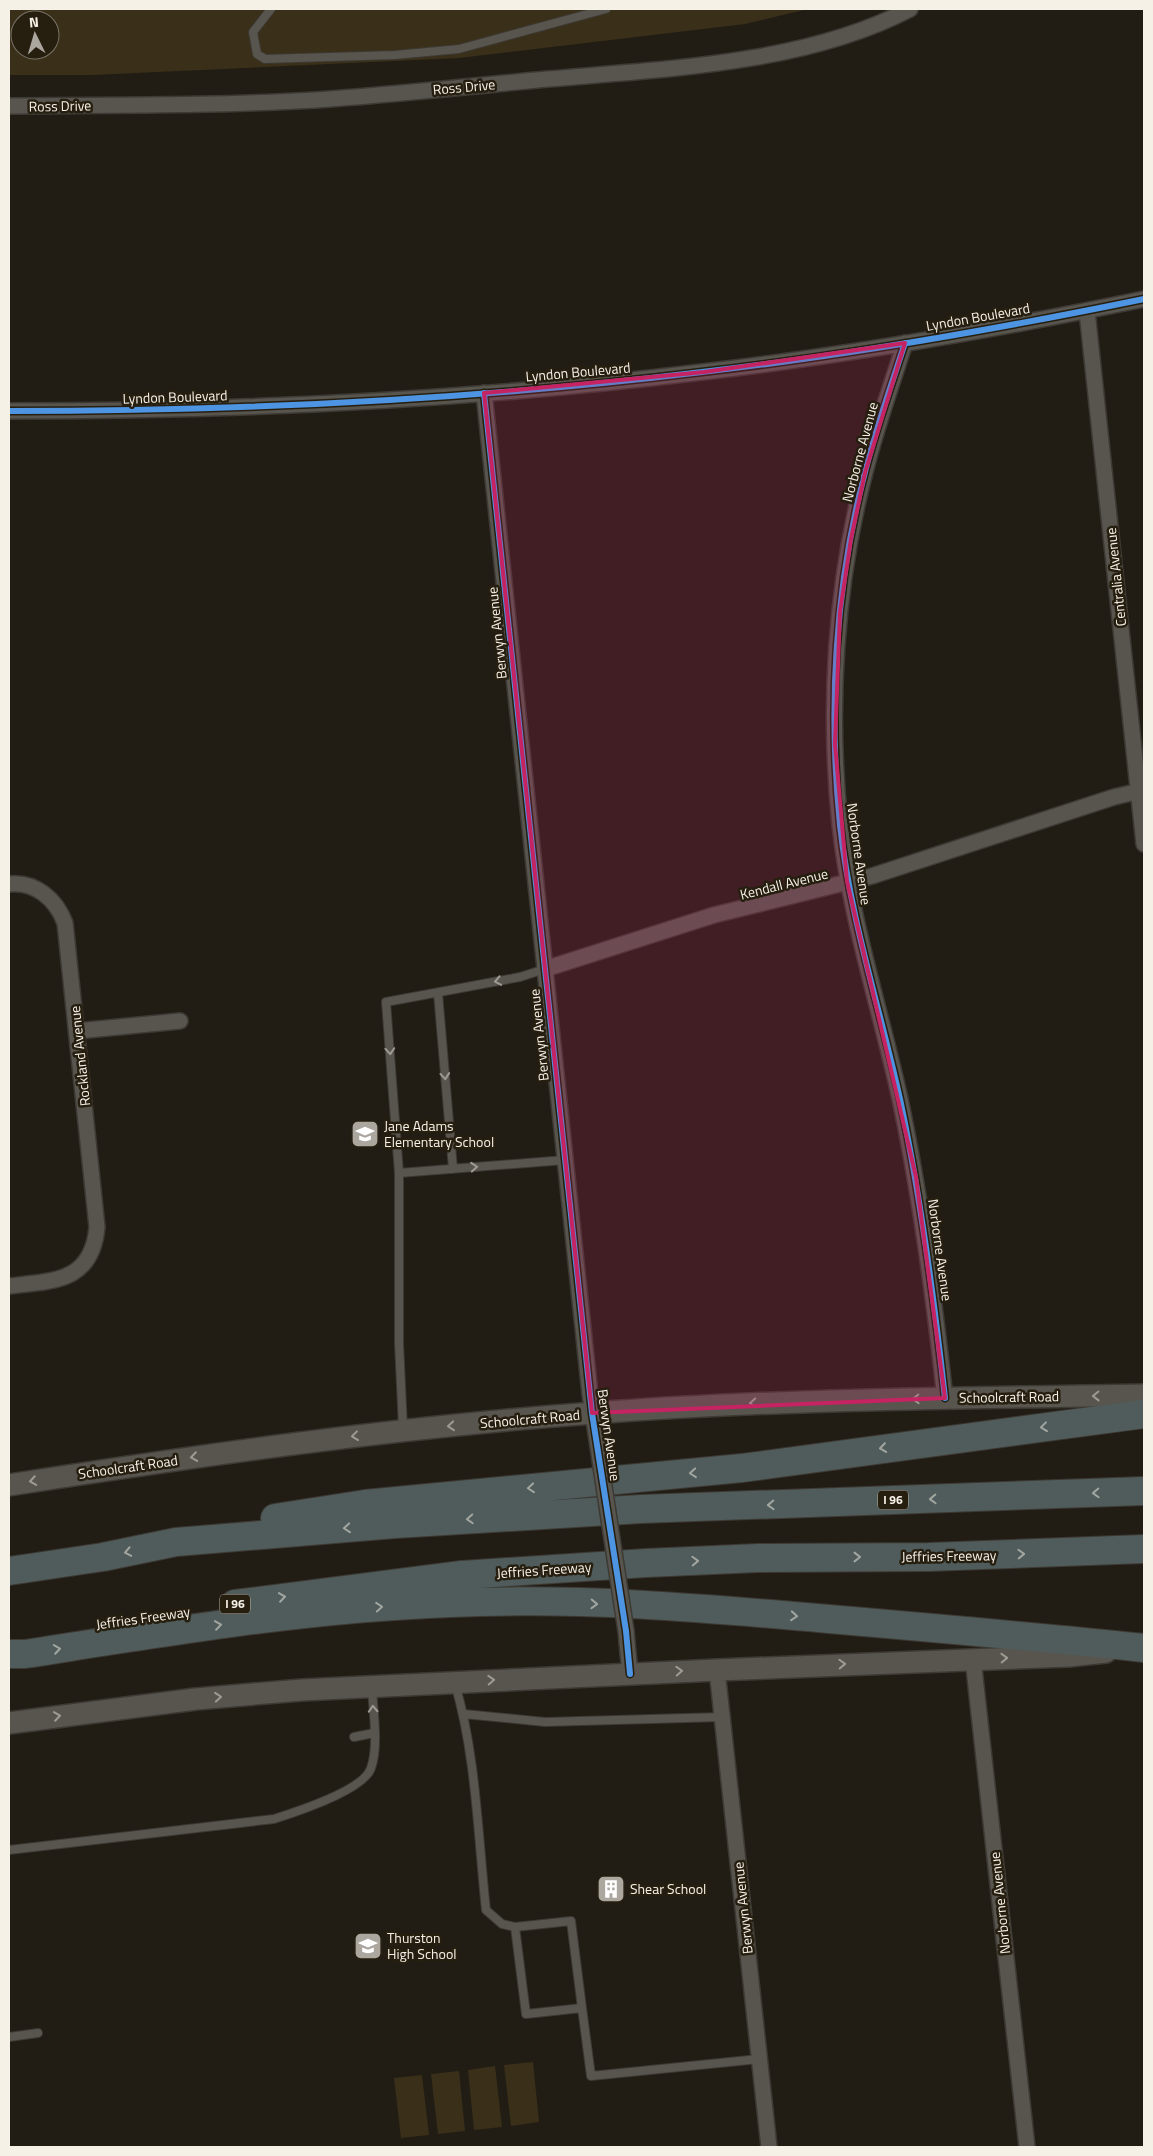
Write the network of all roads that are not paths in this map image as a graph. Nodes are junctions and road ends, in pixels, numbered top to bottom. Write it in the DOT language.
graph roads {
  1 [pos="271,9"];
  2 [pos="606,9"];
  3 [pos="910,9"];
  4 [pos="9,106"];
  5 [pos="1144,299"];
  6 [pos="1087,311"];
  7 [pos="905,343"];
  8 [pos="484,393"];
  9 [pos="9,411"];
  10 [pos="1142,790"];
  11 [pos="1144,844"];
  12 [pos="848,881"];
  13 [pos="9,884"];
  14 [pos="545,968"];
  15 [pos="438,993"];
  16 [pos="180,1021"];
  17 [pos="77,1031"];
  18 [pos="565,1160"];
  19 [pos="453,1169"];
  20 [pos="399,1172"];
  21 [pos="9,1286"];
  22 [pos="1144,1395"];
  23 [pos="945,1398"];
  24 [pos="592,1413"];
  25 [pos="1144,1414"];
  26 [pos="403,1430"];
  27 [pos="9,1485"];
  28 [pos="1144,1491"];
  29 [pos="176,1542"];
  30 [pos="1144,1549"];
  31 [pos="9,1571"];
  32 [pos="9,1637"];
  33 [pos="1144,1648"];
  34 [pos="9,1654"];
  35 [pos="973,1659"];
  36 [pos="717,1670"];
  37 [pos="630,1674"];
  38 [pos="455,1682"];
  39 [pos="372,1686"];
  40 [pos="464,1714"];
  41 [pos="722,1717"];
  42 [pos="9,1723"];
  43 [pos="374,1733"];
  44 [pos="354,1736"];
  45 [pos="9,1850"];
  46 [pos="515,1927"];
  47 [pos="582,2008"];
  48 [pos="38,2033"];
  49 [pos="9,2037"];
  50 [pos="759,2059"];
  51 [pos="769,2147"];
  52 [pos="1027,2147"];
  1 -- 2 [label="lane"];
  3 -- 4 [label="street, Ross Drive"];
  5 -- 6 [label="street, Lyndon Boulevard"];
  6 -- 7 [label="street, Lyndon Boulevard"];
  6 -- 10 [label="street, Centralia Avenue"];
  7 -- 8 [label="street, Lyndon Boulevard"];
  7 -- 12 [label="street, Norborne Avenue"];
  8 -- 9 [label="street, Lyndon Boulevard"];
  8 -- 14 [label="street, Berwyn Avenue"];
  10 -- 11 [label="street, Centralia Avenue"];
  10 -- 12 [label="street, Kendall Avenue"];
  12 -- 14 [label="street, Kendall Avenue"];
  12 -- 23 [label="street, Norborne Avenue"];
  13 -- 17 [label="street, Rockland Avenue"];
  14 -- 15 [label="lane, one-way"];
  14 -- 18 [label="street, Berwyn Avenue"];
  15 -- 19 [label="lane, one-way"];
  15 -- 20 [label="lane, one-way"];
  16 -- 17 [label="street"];
  17 -- 21 [label="street, Rockland Avenue"];
  19 -- 18 [label="lane, one-way"];
  18 -- 24 [label="street, Berwyn Avenue"];
  19 -- 20 [label="lane"];
  20 -- 26 [label="lane"];
  22 -- 23 [label="main road, Schoolcraft Road, one-way"];
  23 -- 24 [label="main road, Schoolcraft Road, one-way"];
  24 -- 26 [label="main road, Schoolcraft Road, one-way"];
  24 -- 37 [label="street, Berwyn Avenue, bridge"];
  25 -- 29 [label="highway, one-way"];
  26 -- 27 [label="main road, Schoolcraft Road, one-way"];
  28 -- 29 [label="highway, I 96, one-way"];
  29 -- 31 [label="highway, I 96, one-way"];
  32 -- 30 [label="highway, Jeffries Freeway / I 96, one-way"];
  34 -- 33 [label="highway, one-way"];
  35 -- 33 [label="main road, one-way"];
  36 -- 35 [label="main road, one-way"];
  35 -- 52 [label="street, Norborne Avenue"];
  37 -- 36 [label="main road, one-way"];
  36 -- 41 [label="street, Berwyn Avenue"];
  38 -- 37 [label="main road, one-way"];
  38 -- 39 [label="main road"];
  38 -- 40 [label="lane"];
  42 -- 39 [label="main road, one-way"];
  43 -- 39 [label="lane, one-way"];
  40 -- 41 [label="lane"];
  40 -- 46 [label="lane"];
  41 -- 50 [label="street, Berwyn Avenue"];
  43 -- 44 [label="lane"];
  43 -- 45 [label="lane"];
  46 -- 47 [label="lane"];
  46 -- 47 [label="lane"];
  47 -- 50 [label="lane"];
  48 -- 49 [label="lane"];
  50 -- 51 [label="street, Berwyn Avenue"];
}
